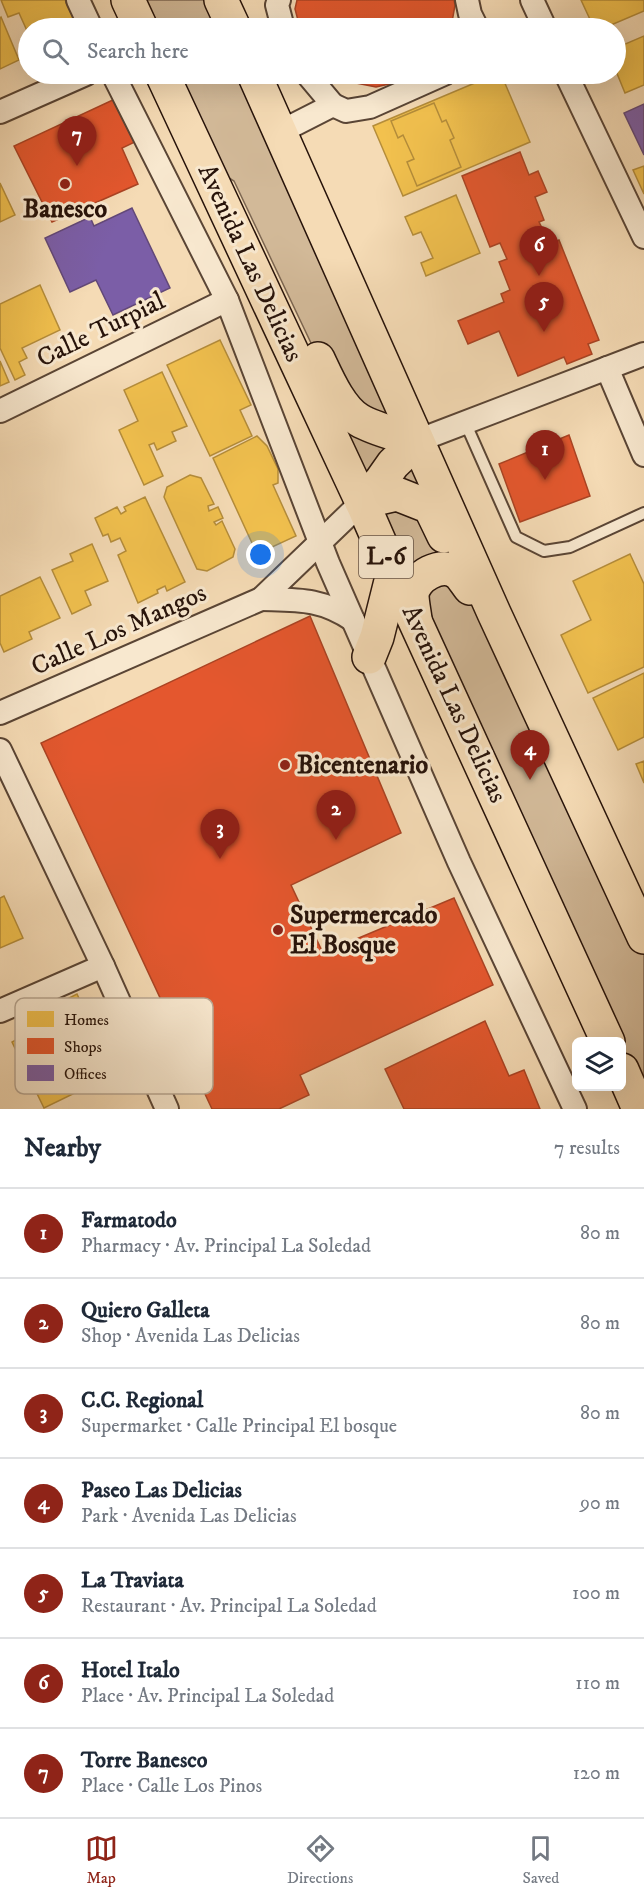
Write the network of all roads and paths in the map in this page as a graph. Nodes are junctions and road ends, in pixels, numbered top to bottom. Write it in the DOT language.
graph roads {
  1 [pos="78,0"];
  2 [pos="128,0"];
  3 [pos="221,0"];
  4 [pos="279,0"];
  5 [pos="467,0"];
  6 [pos="532,0"];
  7 [pos="86,18"];
  8 [pos="136,18"];
  9 [pos="229,18"];
  10 [pos="280,18"];
  11 [pos="472,18"];
  12 [pos="540,18"];
  13 [pos="63,84"];
  14 [pos="118,84"];
  15 [pos="163,84"];
  16 [pos="258,84"];
  17 [pos="315,84"];
  18 [pos="422,84"];
  19 [pos="571,84"];
  20 [pos="333,105"];
  21 [pos="0,112"];
  22 [pos="280,132"];
  23 [pos="201,159"];
  24 [pos="644,237"];
  25 [pos="227,300"];
  26 [pos="644,354"];
  27 [pos="382,362"];
  28 [pos="608,368"];
  29 [pos="330,384"];
  30 [pos="0,411"];
  31 [pos="465,422"];
  32 [pos="417,441"];
  33 [pos="644,455"];
  34 [pos="362,502"];
  35 [pos="644,513"];
  36 [pos="320,543"];
  37 [pos="393,573"];
  38 [pos="470,588"];
  39 [pos="261,599"];
  40 [pos="494,613"];
  41 [pos="353,620"];
  42 [pos="415,620"];
  43 [pos="369,657"];
  44 [pos="0,713"];
  45 [pos="0,750"];
  46 [pos="644,937"];
  47 [pos="103,966"];
  48 [pos="30,998"];
  49 [pos="117,998"];
  50 [pos="15,1004"];
  51 [pos="0,1011"];
  52 [pos="606,1037"];
  53 [pos="626,1081"];
  54 [pos="160,1094"];
  55 [pos="167,1109"];
  56 [pos="575,1109"];
  57 [pos="639,1109"];
  1 -- 7 [label="street"];
  2 -- 8 [label="main road"];
  3 -- 9 [label="main road"];
  4 -- 10 [label="street"];
  5 -- 11 [label="street"];
  6 -- 12 [label="street"];
  13 -- 21 [label="street"];
  14 -- 25 [label="street"];
  15 -- 23 [label="main road, Avenida Las Delicias / L-6"];
  16 -- 22 [label="main road"];
  17 -- 20 [label="street"];
  18 -- 20 [label="street"];
  19 -- 24 [label="street"];
  20 -- 22 [label="street"];
  22 -- 27 [label="main road"];
  23 -- 29 [label="main road"];
  23 -- 34 [label="main road, Avenida Las Delicias / L-6"];
  25 -- 30 [label="street, Calle Turpial"];
  25 -- 36 [label="street"];
  26 -- 28 [label="street"];
  27 -- 29 [label="main road"];
  27 -- 32 [label="main road"];
  28 -- 31 [label="street"];
  28 -- 33 [label="street"];
  29 -- 32 [label="main road"];
  31 -- 32 [label="street"];
  31 -- 35 [label="lane"];
  32 -- 34 [label="main road"];
  32 -- 40 [label="main road"];
  34 -- 36 [label="street"];
  34 -- 37 [label="main road, Avenida Las Delicias / L-6"];
  34 -- 38 [label="main road"];
  36 -- 39 [label="street"];
  36 -- 41 [label="street"];
  37 -- 42 [label="main road, Avenida Las Delicias / L-6"];
  37 -- 43 [label="main road"];
  38 -- 40 [label="main road"];
  38 -- 42 [label="main road"];
  39 -- 41 [label="street"];
  39 -- 44 [label="street, Calle Los Mangos"];
  40 -- 46 [label="main road"];
  41 -- 43 [label="street"];
  42 -- 52 [label="main road, Avenida Las Delicias / L-6"];
  43 -- 56 [label="street"];
  45 -- 47 [label="street"];
  47 -- 48 [label="street"];
  47 -- 49 [label="street"];
  50 -- 51 [label="street"];
  53 -- 57 [label="main road"];
  54 -- 55 [label="street"];
}
